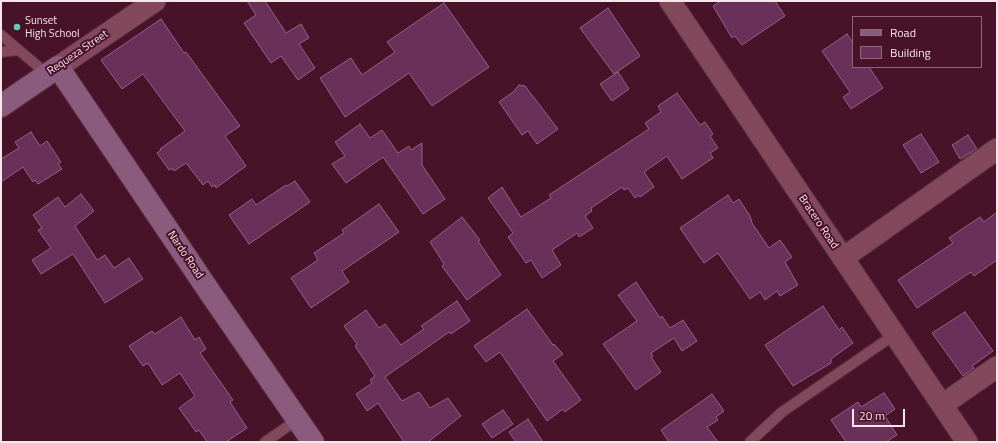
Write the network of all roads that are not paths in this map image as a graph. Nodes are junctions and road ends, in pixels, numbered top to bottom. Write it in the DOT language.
graph roads {
  1 [pos="670,1"];
  2 [pos="147,3"];
  3 [pos="1,35"];
  4 [pos="18,50"];
  5 [pos="1,52"];
  6 [pos="53,70"];
  7 [pos="1,106"];
  8 [pos="997,150"];
  9 [pos="843,258"];
  10 [pos="894,335"];
  11 [pos="997,367"];
  12 [pos="942,405"];
  13 [pos="297,420"];
  14 [pos="265,442"];
  15 [pos="313,442"];
  16 [pos="750,442"];
  17 [pos="967,442"];
  1 -- 9 [label="street, Bracero Road"];
  2 -- 6 [label="street, Requeza Street"];
  3 -- 4 [label="lane"];
  4 -- 5 [label="lane"];
  4 -- 6 [label="lane"];
  6 -- 7 [label="street, Requeza Street"];
  6 -- 13 [label="street, Nardo Road"];
  8 -- 9 [label="street"];
  9 -- 10 [label="street, Bracero Road"];
  10 -- 12 [label="street, Bracero Road"];
  10 -- 16 [label="lane"];
  11 -- 12 [label="street"];
  12 -- 17 [label="street, Bracero Road"];
  13 -- 14 [label="lane"];
  13 -- 15 [label="street, Nardo Road"];
}
